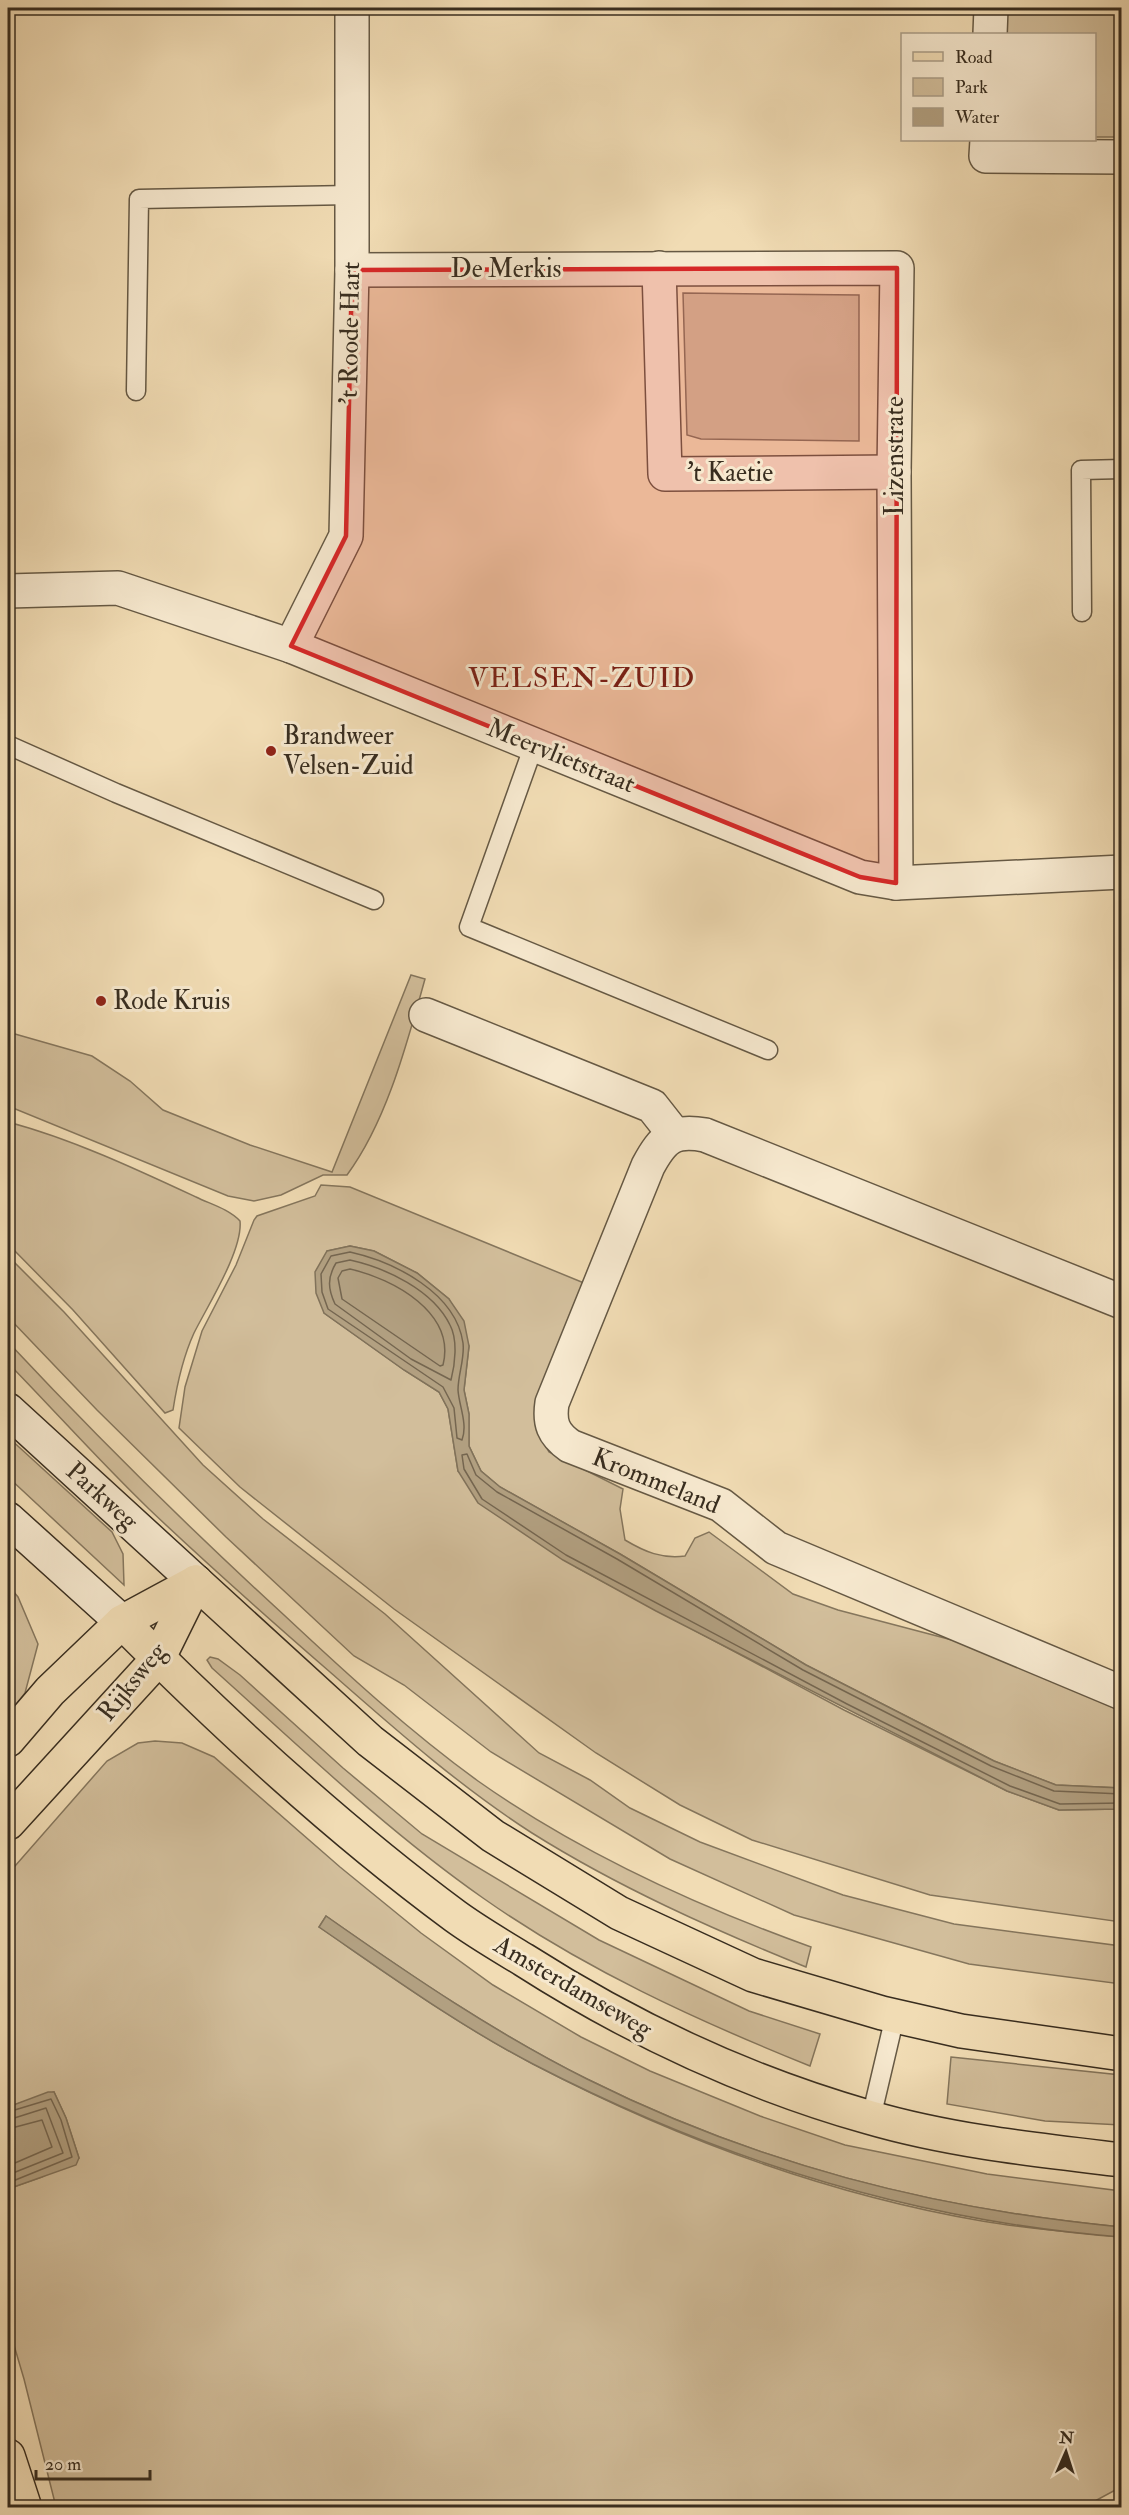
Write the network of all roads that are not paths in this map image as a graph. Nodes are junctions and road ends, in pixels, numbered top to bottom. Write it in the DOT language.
graph roads {
  1 [pos="352,8"];
  2 [pos="991,8"];
  3 [pos="990,33"];
  4 [pos="987,141"];
  5 [pos="1122,158"];
  6 [pos="351,195"];
  7 [pos="659,268"];
  8 [pos="352,270"];
  9 [pos="136,390"];
  10 [pos="1122,469"];
  11 [pos="894,472"];
  12 [pos="8,591"];
  13 [pos="1082,612"];
  14 [pos="291,646"];
  15 [pos="8,745"];
  16 [pos="534,745"];
  17 [pos="1122,872"];
  18 [pos="896,883"];
  19 [pos="374,900"];
  20 [pos="426,1015"];
  21 [pos="768,1050"];
  22 [pos="674,1134"];
  23 [pos="1122,1302"];
  24 [pos="8,1410"];
  25 [pos="8,1520"];
  26 [pos="196,1582"];
  27 [pos="122,1622"];
  28 [pos="158,1659"];
  29 [pos="1122,1693"];
  30 [pos="8,1740"];
  31 [pos="8,1823"];
  32 [pos="895,2016"];
  33 [pos="1122,2054"];
  34 [pos="871,2118"];
  35 [pos="1122,2160"];
  36 [pos="8,2456"];
  37 [pos="25,2508"];
  1 -- 6 [label="street, 't Roode Hart"];
  2 -- 3 [label="street"];
  4 -- 5 [label="street"];
  6 -- 8 [label="street, 't Roode Hart"];
  6 -- 9 [label="lane"];
  7 -- 8 [label="street, De Merkis"];
  7 -- 11 [label="street, 't Kaetie"];
  7 -- 11 [label="street, Lizenstrate"];
  8 -- 14 [label="street, 't Roode Hart"];
  10 -- 13 [label="lane"];
  11 -- 18 [label="street, Lizenstrate"];
  12 -- 14 [label="street, Meervlietstraat"];
  14 -- 16 [label="street, Meervlietstraat"];
  15 -- 19 [label="lane"];
  16 -- 18 [label="street, Meervlietstraat"];
  16 -- 21 [label="lane"];
  17 -- 18 [label="street, Meervlietstraat"];
  20 -- 22 [label="street"];
  22 -- 23 [label="street"];
  22 -- 29 [label="street, Krommeland"];
  24 -- 26 [label="street, Parkweg"];
  25 -- 27 [label="street"];
  26 -- 27 [label="main road, Rijksweg"];
  26 -- 28 [label="main road, Rijksweg"];
  26 -- 32 [label="main road"];
  27 -- 28 [label="main road, Amsterdamseweg"];
  27 -- 30 [label="main road, Rijksweg"];
  28 -- 31 [label="main road, Rijksweg"];
  28 -- 34 [label="main road, Amsterdamseweg"];
  32 -- 33 [label="main road"];
  32 -- 34 [label="lane"];
  34 -- 35 [label="main road, Amsterdamseweg"];
  36 -- 37 [label="main road"];
}
